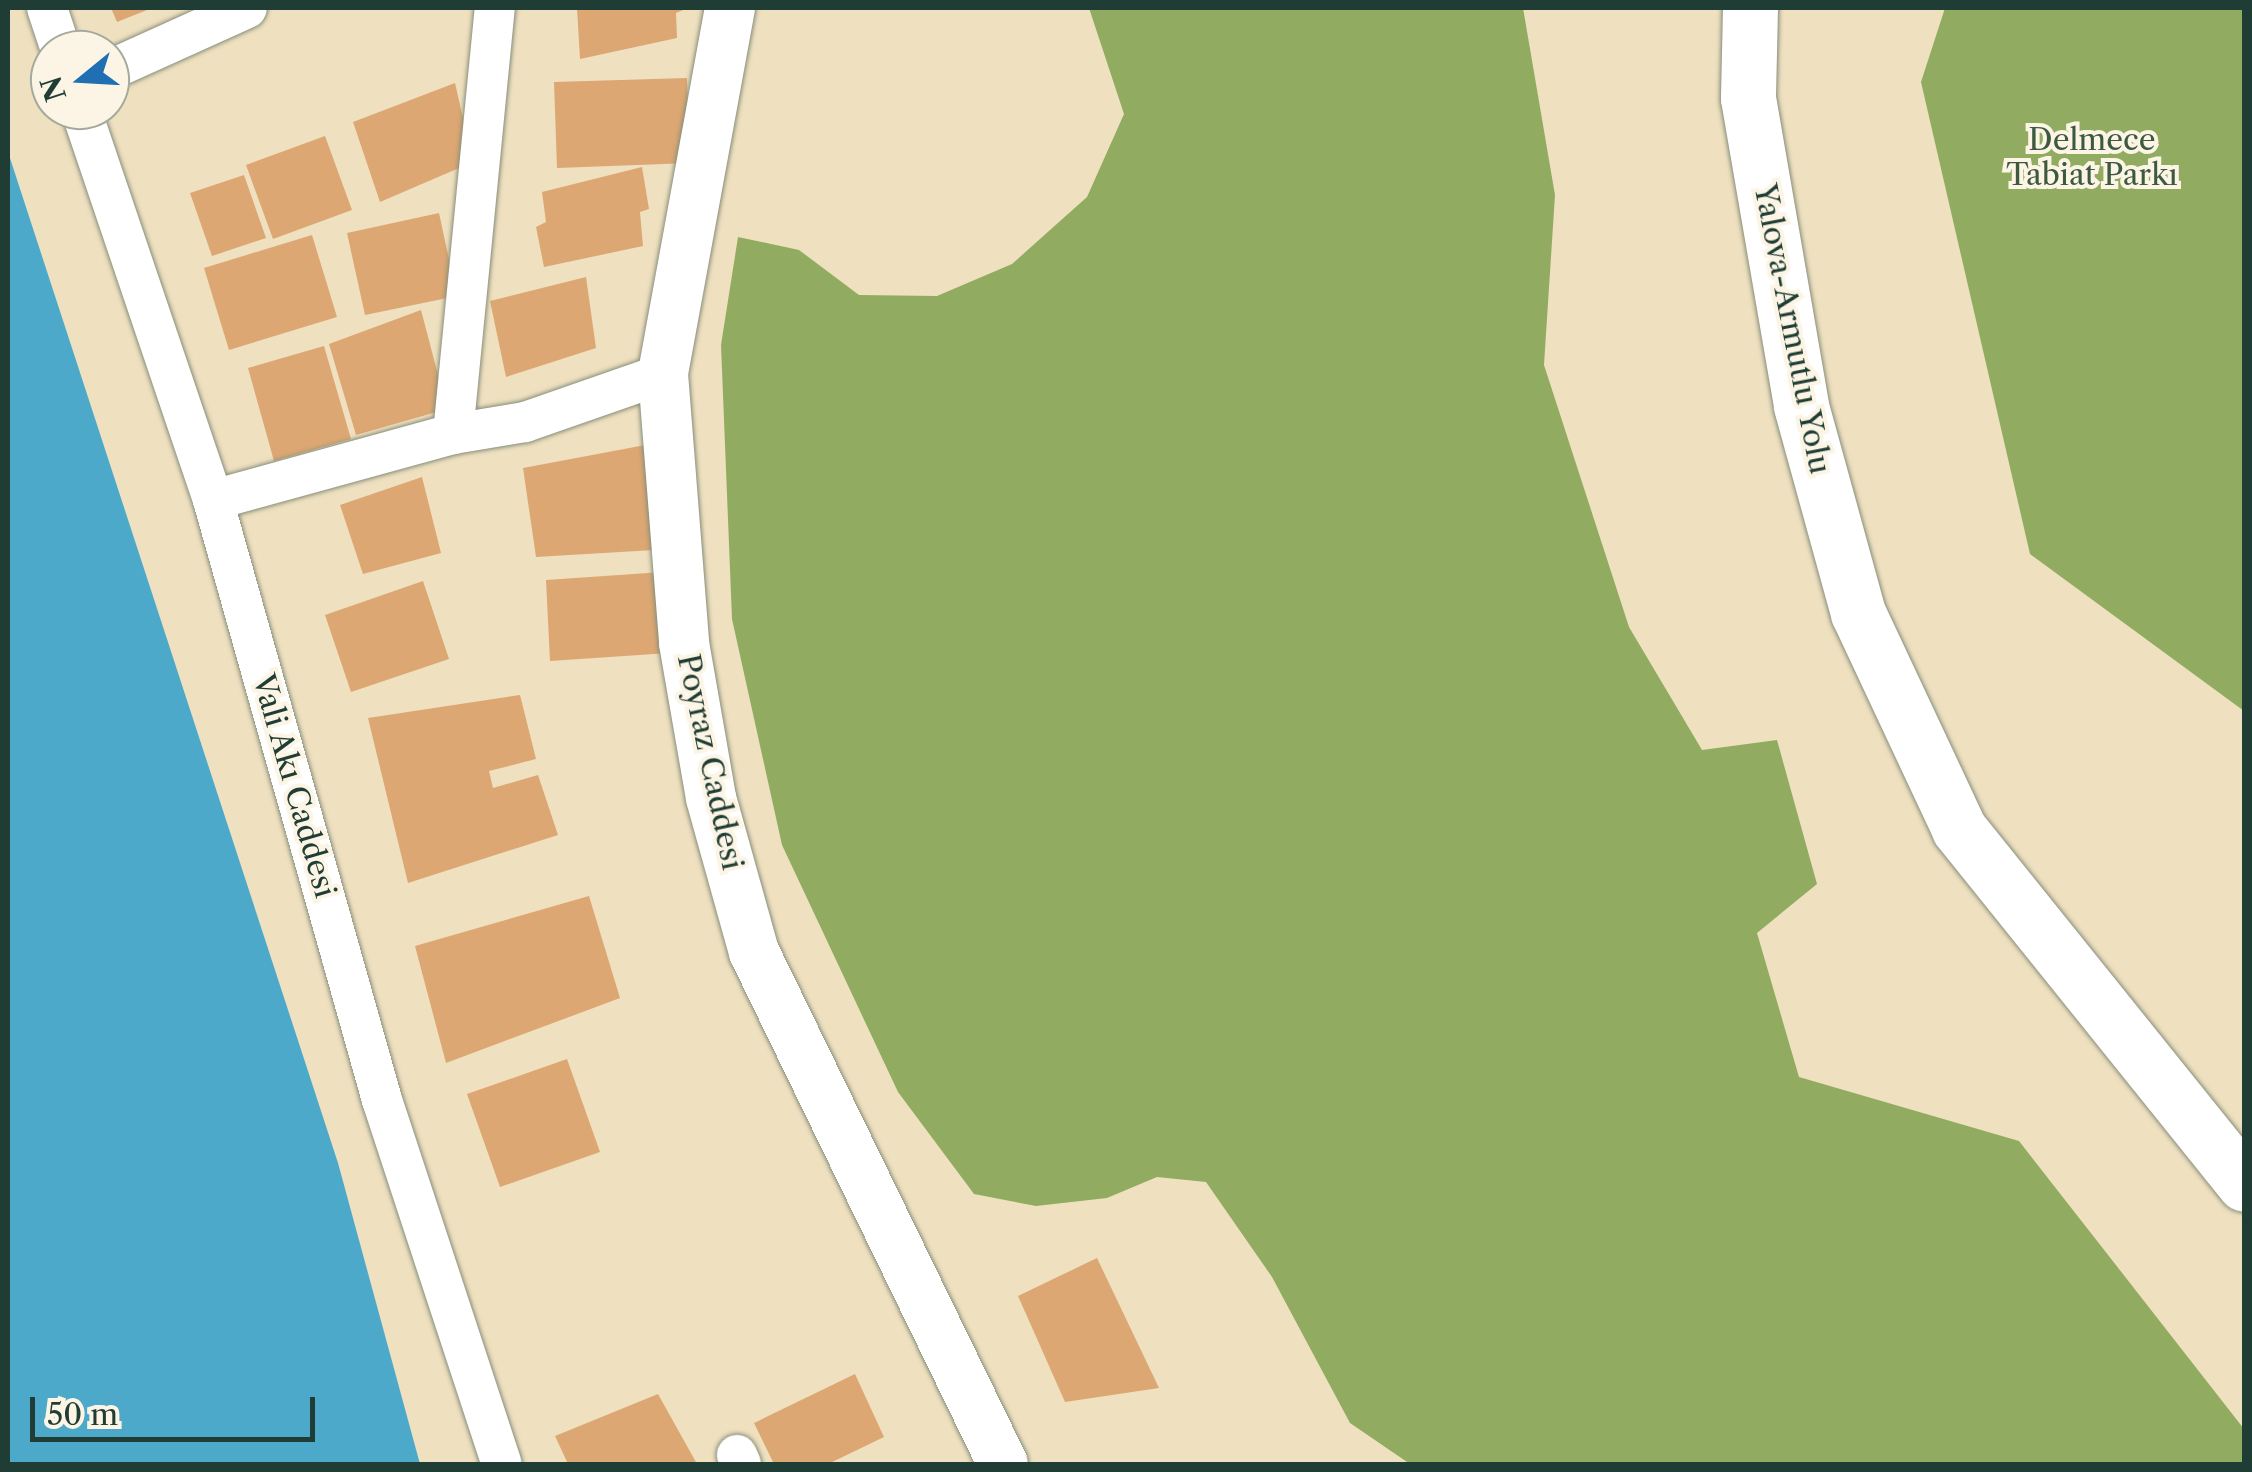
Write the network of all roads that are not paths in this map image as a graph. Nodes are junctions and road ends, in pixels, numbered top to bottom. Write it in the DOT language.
graph roads {
  1 [pos="247,8"];
  2 [pos="495,8"];
  3 [pos="730,8"];
  4 [pos="1750,8"];
  5 [pos="130,61"];
  6 [pos="88,130"];
  7 [pos="663,374"];
  8 [pos="454,434"];
  9 [pos="213,500"];
  10 [pos="2244,1184"];
  11 [pos="502,1464"];
  12 [pos="1003,1464"];
  1 -- 5 [label="street"];
  2 -- 8 [label="street"];
  3 -- 7 [label="street, Poyraz Caddesi"];
  4 -- 10 [label="main road, Yalova-Armutlu Yolu"];
  6 -- 9 [label="street, Vali Akı Caddesi"];
  7 -- 8 [label="street"];
  7 -- 12 [label="street, Poyraz Caddesi"];
  8 -- 9 [label="street"];
  9 -- 11 [label="street, Vali Akı Caddesi"];
}
